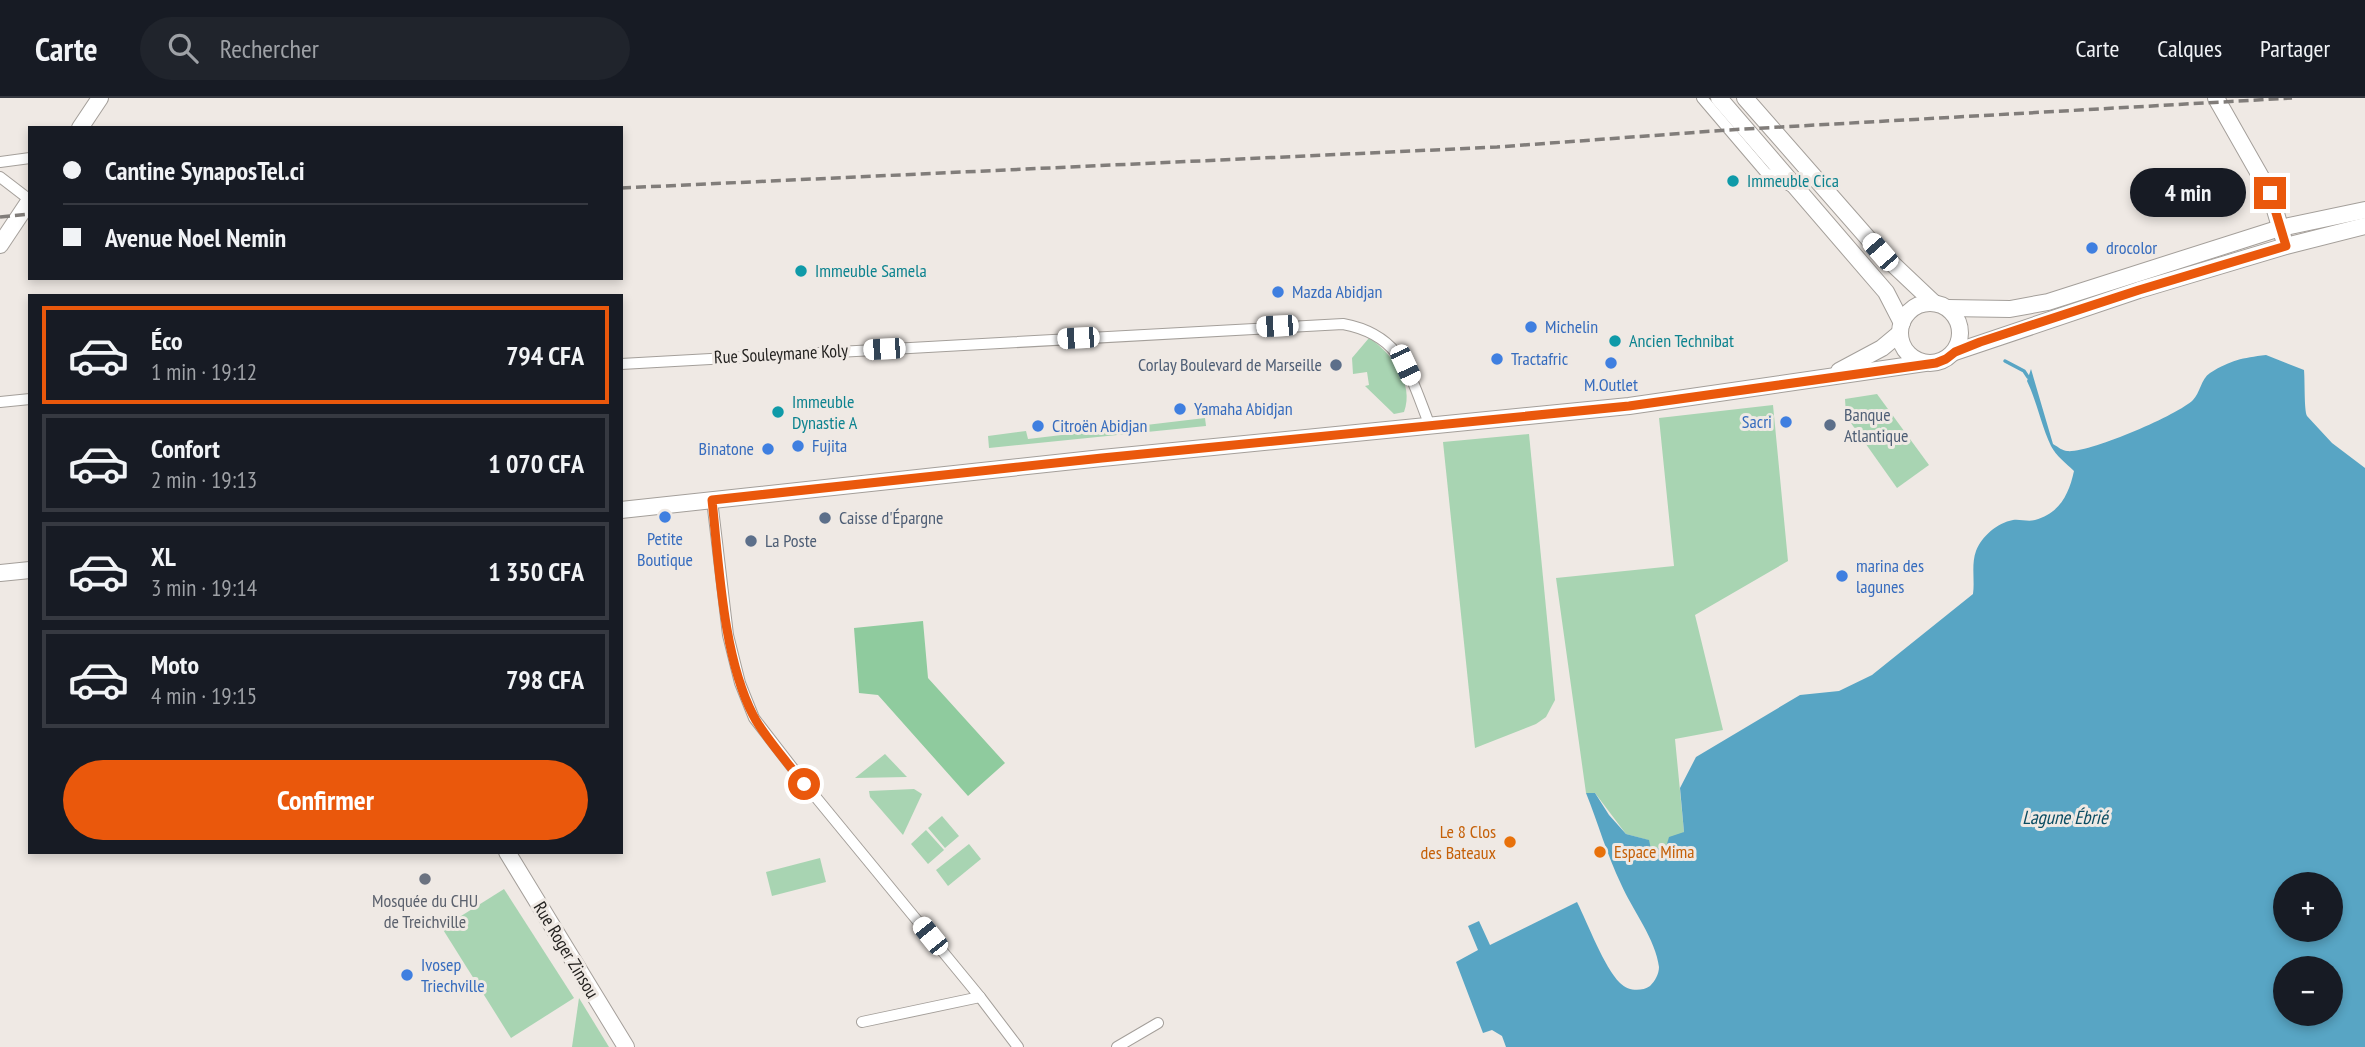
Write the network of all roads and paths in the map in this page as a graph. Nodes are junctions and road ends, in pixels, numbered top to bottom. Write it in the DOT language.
graph roads {
  1 [pos="100,98"];
  2 [pos="1702,98"];
  3 [pos="1719,98"];
  4 [pos="1745,98"];
  5 [pos="2216,98"];
  6 [pos="81,126"];
  7 [pos="28,158"];
  8 [pos="0,162"];
  9 [pos="0,177"];
  10 [pos="1799,190"];
  11 [pos="28,198"];
  12 [pos="28,203"];
  13 [pos="2365,210"];
  14 [pos="2365,226"];
  15 [pos="2280,228"];
  16 [pos="0,245"];
  17 [pos="2286,246"];
  18 [pos="1941,305"];
  19 [pos="1901,328"];
  20 [pos="1955,352"];
  21 [pos="1925,363"];
  22 [pos="623,364"];
  23 [pos="1827,377"];
  24 [pos="28,399"];
  25 [pos="0,402"];
  26 [pos="1430,426"];
  27 [pos="712,500"];
  28 [pos="623,510"];
  29 [pos="28,570"];
  30 [pos="0,573"];
  31 [pos="508,854"];
  32 [pos="980,997"];
  33 [pos="862,1022"];
  34 [pos="1158,1023"];
  35 [pos="1132,1044"];
  36 [pos="626,1047"];
  37 [pos="1018,1047"];
  38 [pos="1117,1047"];
  1 -- 6 [label="main road"];
  2 -- 10 [label="street"];
  3 -- 10 [label="main road"];
  4 -- 18 [label="main road"];
  5 -- 15 [label="main road"];
  7 -- 8 [label="street"];
  9 -- 11 [label="street"];
  10 -- 19 [label="main road"];
  12 -- 16 [label="main road"];
  13 -- 15 [label="main road"];
  14 -- 17 [label="main road"];
  15 -- 17 [label="main road"];
  15 -- 18 [label="main road"];
  17 -- 20 [label="main road"];
  18 -- 19 [label="main road"];
  18 -- 20 [label="main road"];
  19 -- 21 [label="main road"];
  19 -- 23 [label="main road"];
  20 -- 21 [label="main road"];
  21 -- 23 [label="main road"];
  22 -- 26 [label="street, Rue Souleymane Koly"];
  23 -- 26 [label="main road"];
  24 -- 25 [label="street"];
  26 -- 27 [label="main road"];
  27 -- 28 [label="main road"];
  27 -- 32 [label="street"];
  29 -- 30 [label="main road"];
  31 -- 36 [label="main road, Rue Roger Zinsou"];
  32 -- 33 [label="street"];
  32 -- 37 [label="street"];
  34 -- 35 [label="street"];
  35 -- 38 [label="street"];
}
